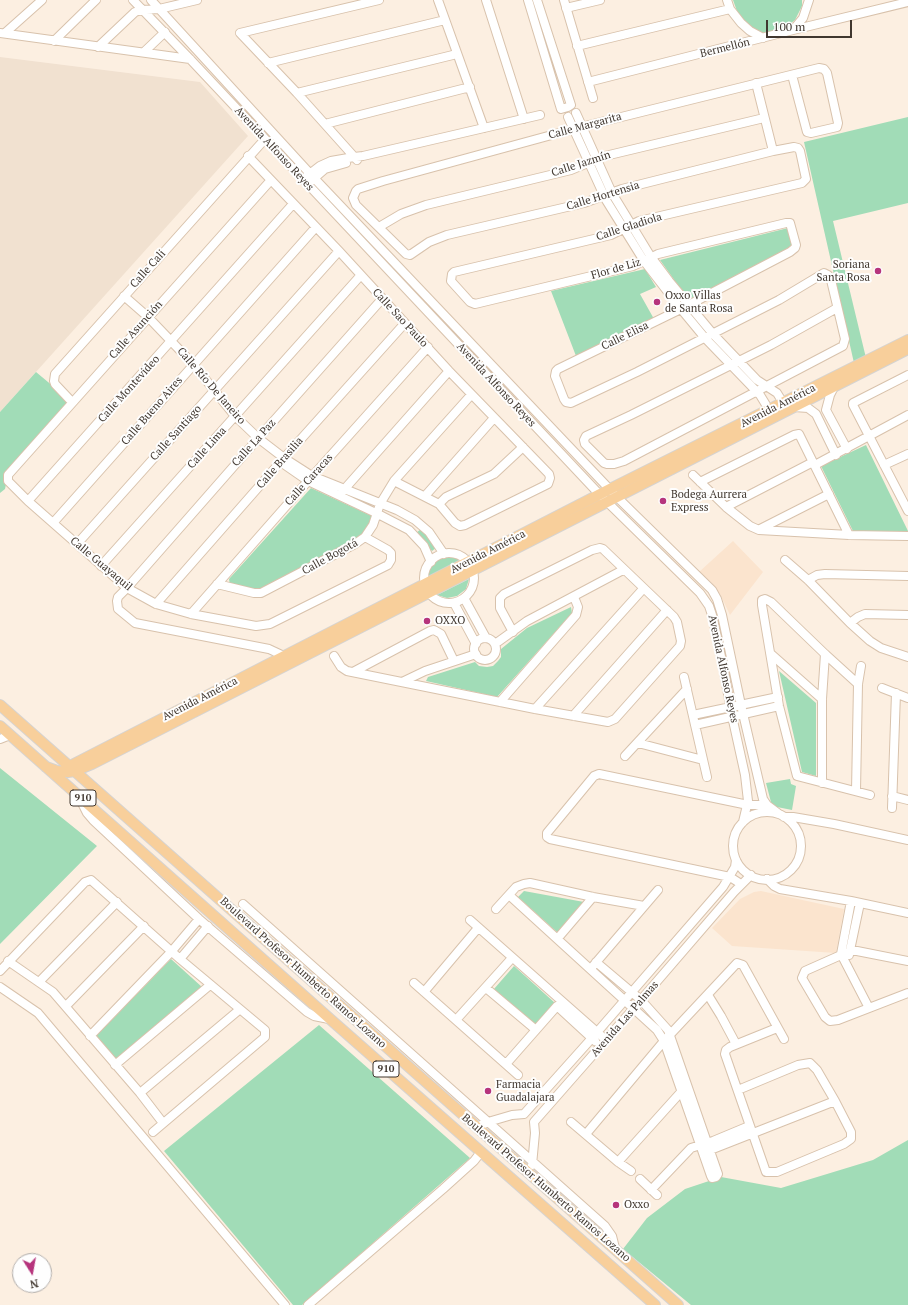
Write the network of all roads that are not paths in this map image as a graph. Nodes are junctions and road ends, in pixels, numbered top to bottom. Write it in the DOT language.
graph roads {
  1 [pos="42,0"];
  2 [pos="96,0"];
  3 [pos="133,0"];
  4 [pos="151,0"];
  5 [pos="197,0"];
  6 [pos="379,0"];
  7 [pos="438,0"];
  8 [pos="486,0"];
  9 [pos="528,0"];
  10 [pos="537,0"];
  11 [pos="600,0"];
  12 [pos="727,0"];
  13 [pos="808,0"];
  14 [pos="908,2"];
  15 [pos="565,4"];
  16 [pos="159,9"];
  17 [pos="730,9"];
  18 [pos="142,10"];
  19 [pos="445,20"];
  20 [pos="793,30"];
  21 [pos="165,32"];
  22 [pos="3,33"];
  23 [pos="763,38"];
  24 [pos="54,41"];
  25 [pos="577,46"];
  26 [pos="98,47"];
  27 [pos="144,52"];
  28 [pos="457,54"];
  29 [pos="190,59"];
  30 [pos="268,63"];
  31 [pos="792,75"];
  32 [pos="588,82"];
  33 [pos="756,83"];
  34 [pos="470,87"];
  35 [pos="297,93"];
  36 [pos="593,98"];
  37 [pos="576,113"];
  38 [pos="540,115"];
  39 [pos="568,117"];
  40 [pos="764,118"];
  41 [pos="524,119"];
  42 [pos="325,124"];
  43 [pos="484,128"];
  44 [pos="577,128"];
  45 [pos="265,139"];
  46 [pos="773,151"];
  47 [pos="800,151"];
  48 [pos="248,156"];
  49 [pos="358,158"];
  50 [pos="592,160"];
  51 [pos="312,175"];
  52 [pos="271,180"];
  53 [pos="305,182"];
  54 [pos="608,195"];
  55 [pos="293,204"];
  56 [pos="784,223"];
  57 [pos="316,227"];
  58 [pos="379,227"];
  59 [pos="627,227"];
  60 [pos="339,251"];
  61 [pos="648,259"];
  62 [pos="361,275"];
  63 [pos="123,297"];
  64 [pos="382,299"];
  65 [pos="470,302"];
  66 [pos="684,307"];
  67 [pos="838,308"];
  68 [pos="147,319"];
  69 [pos="405,323"];
  70 [pos="713,334"];
  71 [pos="705,338"];
  72 [pos="908,340"];
  73 [pos="170,343"];
  74 [pos="428,347"];
  75 [pos="908,349"];
  76 [pos="881,358"];
  77 [pos="735,363"];
  78 [pos="869,364"];
  79 [pos="192,366"];
  80 [pos="449,371"];
  81 [pos="908,375"];
  82 [pos="768,386"];
  83 [pos="834,387"];
  84 [pos="757,391"];
  85 [pos="213,393"];
  86 [pos="471,395"];
  87 [pos="72,402"];
  88 [pos="788,407"];
  89 [pos="826,410"];
  90 [pos="771,414"];
  91 [pos="816,414"];
  92 [pos="908,415"];
  93 [pos="234,418"];
  94 [pos="494,418"];
  95 [pos="836,429"];
  96 [pos="826,434"];
  97 [pos="869,437"];
  98 [pos="256,440"];
  99 [pos="523,447"];
  100 [pos="847,449"];
  101 [pos="836,454"];
  102 [pos="908,454"];
  103 [pos="282,460"];
  104 [pos="814,464"];
  105 [pos="884,465"];
  106 [pos="693,476"];
  107 [pos="310,479"];
  108 [pos="394,481"];
  109 [pos="700,482"];
  110 [pos="9,483"];
  111 [pos="341,492"];
  112 [pos="614,493"];
  113 [pos="829,494"];
  114 [pos="600,495"];
  115 [pos="904,495"];
  116 [pos="425,496"];
  117 [pos="28,501"];
  118 [pos="607,503"];
  119 [pos="380,504"];
  120 [pos="439,504"];
  121 [pos="726,507"];
  122 [pos="908,511"];
  123 [pos="378,514"];
  124 [pos="415,520"];
  125 [pos="53,523"];
  126 [pos="409,530"];
  127 [pos="758,530"];
  128 [pos="849,535"];
  129 [pos="908,536"];
  130 [pos="365,537"];
  131 [pos="77,544"];
  132 [pos="444,554"];
  133 [pos="785,560"];
  134 [pos="431,562"];
  135 [pos="101,566"];
  136 [pos="470,567"];
  137 [pos="623,570"];
  138 [pos="908,576"];
  139 [pos="808,580"];
  140 [pos="217,584"];
  141 [pos="128,588"];
  142 [pos="427,589"];
  143 [pos="643,589"];
  144 [pos="574,597"];
  145 [pos="464,598"];
  146 [pos="454,603"];
  147 [pos="156,604"];
  148 [pos="667,610"];
  149 [pos="471,611"];
  150 [pos="191,614"];
  151 [pos="908,615"];
  152 [pos="462,616"];
  153 [pos="850,623"];
  154 [pos="512,632"];
  155 [pos="725,632"];
  156 [pos="716,634"];
  157 [pos="486,638"];
  158 [pos="476,644"];
  159 [pos="495,644"];
  160 [pos="476,654"];
  161 [pos="771,654"];
  162 [pos="825,654"];
  163 [pos="296,655"];
  164 [pos="284,656"];
  165 [pos="334,656"];
  166 [pos="908,657"];
  167 [pos="454,662"];
  168 [pos="861,666"];
  169 [pos="353,672"];
  170 [pos="684,676"];
  171 [pos="402,682"];
  172 [pos="858,684"];
  173 [pos="687,688"];
  174 [pos="882,688"];
  175 [pos="896,693"];
  176 [pos="908,698"];
  177 [pos="822,699"];
  178 [pos="500,702"];
  179 [pos="778,702"];
  180 [pos="0,705"];
  181 [pos="741,705"];
  182 [pos="730,707"];
  183 [pos="535,710"];
  184 [pos="743,714"];
  185 [pos="573,716"];
  186 [pos="693,716"];
  187 [pos="732,716"];
  188 [pos="695,725"];
  189 [pos="0,726"];
  190 [pos="10,734"];
  191 [pos="0,739"];
  192 [pos="638,743"];
  193 [pos="625,756"];
  194 [pos="703,760"];
  195 [pos="92,764"];
  196 [pos="46,767"];
  197 [pos="73,768"];
  198 [pos="707,776"];
  199 [pos="89,783"];
  200 [pos="822,783"];
  201 [pos="856,791"];
  202 [pos="77,793"];
  203 [pos="870,795"];
  204 [pos="892,796"];
  205 [pos="908,800"];
  206 [pos="748,805"];
  207 [pos="767,805"];
  208 [pos="892,808"];
  209 [pos="782,816"];
  210 [pos="742,822"];
  211 [pos="908,840"];
  212 [pos="736,860"];
  213 [pos="751,875"];
  214 [pos="730,877"];
  215 [pos="767,879"];
  216 [pos="741,884"];
  217 [pos="658,890"];
  218 [pos="509,895"];
  219 [pos="593,897"];
  220 [pos="851,901"];
  221 [pos="117,902"];
  222 [pos="860,903"];
  223 [pos="243,904"];
  224 [pos="644,906"];
  225 [pos="496,909"];
  226 [pos="908,913"];
  227 [pos="199,919"];
  228 [pos="470,920"];
  229 [pos="144,926"];
  230 [pos="208,926"];
  231 [pos="478,928"];
  232 [pos="850,929"];
  233 [pos="558,938"];
  234 [pos="850,951"];
  235 [pos="172,952"];
  236 [pos="841,954"];
  237 [pos="512,958"];
  238 [pos="180,959"];
  239 [pos="8,961"];
  240 [pos="908,961"];
  241 [pos="593,965"];
  242 [pos="846,965"];
  243 [pos="0,971"];
  244 [pos="39,982"];
  245 [pos="414,983"];
  246 [pos="210,986"];
  247 [pos="0,987"];
  248 [pos="486,988"];
  249 [pos="424,992"];
  250 [pos="631,992"];
  251 [pos="908,993"];
  252 [pos="708,994"];
  253 [pos="625,999"];
  254 [pos="641,1000"];
  255 [pos="66,1006"];
  256 [pos="634,1008"];
  257 [pos="869,1008"];
  258 [pos="239,1010"];
  259 [pos="330,1019"];
  260 [pos="456,1020"];
  261 [pos="777,1028"];
  262 [pos="536,1030"];
  263 [pos="670,1034"];
  264 [pos="594,1035"];
  265 [pos="90,1036"];
  266 [pos="784,1039"];
  267 [pos="664,1041"];
  268 [pos="604,1043"];
  269 [pos="736,1044"];
  270 [pos="419,1061"];
  271 [pos="506,1064"];
  272 [pos="115,1065"];
  273 [pos="411,1070"];
  274 [pos="518,1075"];
  275 [pos="738,1090"];
  276 [pos="681,1092"];
  277 [pos="140,1093"];
  278 [pos="422,1100"];
  279 [pos="835,1101"];
  280 [pos="524,1114"];
  281 [pos="488,1122"];
  282 [pos="534,1122"];
  283 [pos="571,1122"];
  284 [pos="163,1123"];
  285 [pos="474,1124"];
  286 [pos="751,1130"];
  287 [pos="153,1132"];
  288 [pos="586,1134"];
  289 [pos="704,1143"];
  290 [pos="482,1152"];
  291 [pos="707,1152"];
  292 [pos="533,1162"];
  293 [pos="618,1162"];
  294 [pos="631,1171"];
  295 [pos="714,1174"];
  296 [pos="530,1175"];
  297 [pos="640,1179"];
  298 [pos="615,1248"];
  299 [pos="604,1260"];
  300 [pos="285,1305"];
  301 [pos="308,1305"];
  302 [pos="654,1305"];
  303 [pos="678,1305"];
  1 -- 22 [label="street"];
  2 -- 24 [label="street"];
  3 -- 18 [label="street, Avenida Alfonso Reyes"];
  4 -- 16 [label="street, Avenida Alfonso Reyes"];
  5 -- 16 [label="street"];
  6 -- 30 [label="street"];
  7 -- 19 [label="street"];
  8 -- 41 [label="street"];
  9 -- 10 [label="street"];
  11 -- 15 [label="street"];
  12 -- 17 [label="street"];
  13 -- 20 [label="street"];
  14 -- 20 [label="street, Bermellón"];
  15 -- 25 [label="street"];
  16 -- 18 [label="street"];
  16 -- 51 [label="street, Avenida Alfonso Reyes"];
  17 -- 23 [label="street"];
  17 -- 25 [label="street"];
  18 -- 21 [label="street, Avenida Alfonso Reyes"];
  18 -- 26 [label="street"];
  19 -- 28 [label="street"];
  19 -- 30 [label="street"];
  20 -- 23 [label="street, Bermellón"];
  21 -- 27 [label="street"];
  21 -- 29 [label="street, Avenida Alfonso Reyes"];
  22 -- 24 [label="street"];
  23 -- 32 [label="street, Bermellón"];
  24 -- 26 [label="street"];
  25 -- 32 [label="street"];
  26 -- 27 [label="street"];
  27 -- 29 [label="street"];
  28 -- 34 [label="street"];
  28 -- 35 [label="street"];
  29 -- 45 [label="street, Avenida Alfonso Reyes"];
  30 -- 35 [label="street"];
  31 -- 31 [label="street, Calle Margarita"];
  31 -- 33 [label="street, Calle Margarita"];
  32 -- 36 [label="street"];
  33 -- 40 [label="street"];
  33 -- 44 [label="street, Calle Margarita"];
  34 -- 42 [label="street"];
  34 -- 43 [label="street"];
  35 -- 42 [label="street"];
  37 -- 44 [label="street"];
  38 -- 41 [label="street"];
  39 -- 44 [label="street"];
  40 -- 46 [label="street"];
  40 -- 50 [label="street, Calle Jazmín"];
  41 -- 43 [label="street"];
  42 -- 49 [label="street"];
  43 -- 49 [label="street"];
  44 -- 50 [label="street"];
  44 -- 58 [label="street, Calle Margarita"];
  45 -- 48 [label="street, Calle Cali"];
  45 -- 53 [label="street, Avenida Alfonso Reyes"];
  46 -- 47 [label="street, Calle Hortensia"];
  46 -- 54 [label="street, Calle Hortensia"];
  47 -- 59 [label="street, Calle Gladiola"];
  48 -- 52 [label="street, Calle Sao Paulo"];
  48 -- 63 [label="street, Calle Cali"];
  49 -- 51 [label="street"];
  50 -- 54 [label="street"];
  50 -- 58 [label="street, Calle Jazmín"];
  51 -- 53 [label="street"];
  51 -- 112 [label="street, Avenida Alfonso Reyes"];
  52 -- 55 [label="street, Calle Sao Paulo"];
  52 -- 68 [label="street, Calle Asunción"];
  53 -- 114 [label="street, Avenida Alfonso Reyes"];
  54 -- 58 [label="street, Calle Hortensia"];
  54 -- 59 [label="street"];
  55 -- 57 [label="street, Calle Sao Paulo"];
  55 -- 73 [label="street, Calle Montevideo"];
  56 -- 61 [label="street, Flor de Liz"];
  56 -- 66 [label="street, Calle Elisa"];
  57 -- 60 [label="street, Calle Sao Paulo"];
  57 -- 79 [label="street, Calle Bueno Aires"];
  59 -- 61 [label="street"];
  59 -- 65 [label="street, Calle Gladiola"];
  60 -- 62 [label="street, Calle Sao Paulo"];
  60 -- 85 [label="street, Calle Santiago"];
  61 -- 65 [label="street, Flor de Liz"];
  61 -- 66 [label="street"];
  62 -- 64 [label="street, Calle Sao Paulo"];
  62 -- 93 [label="street, Calle Lima"];
  63 -- 68 [label="street, Calle Río De Janeiro"];
  63 -- 87 [label="street, Calle Cali"];
  64 -- 69 [label="street, Calle Sao Paulo"];
  64 -- 98 [label="street, Calle La Paz"];
  66 -- 70 [label="street"];
  66 -- 71 [label="street"];
  66 -- 71 [label="street, Calle Elisa"];
  67 -- 70 [label="street"];
  67 -- 77 [label="street"];
  67 -- 82 [label="street"];
  68 -- 73 [label="street, Calle Río De Janeiro"];
  68 -- 87 [label="street, Calle Asunción"];
  69 -- 74 [label="street, Calle Sao Paulo"];
  69 -- 103 [label="street, Calle Brasilia"];
  70 -- 71 [label="street"];
  70 -- 77 [label="street"];
  71 -- 77 [label="street"];
  72 -- 76 [label="main road, Avenida América"];
  73 -- 79 [label="street, Calle Río De Janeiro"];
  73 -- 117 [label="street, Calle Montevideo"];
  74 -- 80 [label="street, Calle Sao Paulo"];
  74 -- 107 [label="street, Calle Caracas"];
  75 -- 76 [label="main road, Avenida América"];
  76 -- 78 [label="main road, Avenida América"];
  77 -- 82 [label="street"];
  77 -- 84 [label="street"];
  77 -- 84 [label="street"];
  78 -- 83 [label="main road, Avenida América"];
  78 -- 88 [label="main road, Avenida América"];
  79 -- 85 [label="street, Calle Río De Janeiro"];
  79 -- 125 [label="street, Calle Bueno Aires"];
  80 -- 86 [label="street, Calle Sao Paulo"];
  80 -- 111 [label="street"];
  81 -- 97 [label="street"];
  82 -- 84 [label="street"];
  82 -- 88 [label="street"];
  83 -- 88 [label="main road, Avenida América"];
  83 -- 89 [label="street"];
  84 -- 90 [label="street"];
  85 -- 93 [label="street, Calle Río De Janeiro"];
  85 -- 131 [label="street, Calle Santiago"];
  86 -- 94 [label="street, Calle Sao Paulo"];
  86 -- 108 [label="street, Calle Bogotá"];
  87 -- 110 [label="street, Calle Asunción"];
  88 -- 90 [label="main road, Avenida América"];
  88 -- 91 [label="street"];
  89 -- 91 [label="street"];
  89 -- 95 [label="street"];
  90 -- 112 [label="main road, Avenida América"];
  91 -- 96 [label="street"];
  92 -- 97 [label="street"];
  93 -- 98 [label="street, Calle Río De Janeiro"];
  93 -- 135 [label="street, Calle Lima"];
  94 -- 99 [label="street, Calle Sao Paulo"];
  94 -- 116 [label="street"];
  95 -- 96 [label="street"];
  95 -- 100 [label="street"];
  96 -- 101 [label="street"];
  97 -- 100 [label="street"];
  97 -- 105 [label="street"];
  98 -- 103 [label="street, Calle Río De Janeiro"];
  98 -- 141 [label="street, Calle La Paz"];
  99 -- 120 [label="street"];
  99 -- 120 [label="street, Calle Sao Paulo"];
  100 -- 101 [label="street"];
  101 -- 104 [label="street"];
  102 -- 105 [label="street"];
  103 -- 107 [label="street, Calle Río De Janeiro"];
  103 -- 147 [label="street, Calle Brasilia"];
  104 -- 109 [label="street"];
  104 -- 113 [label="street"];
  104 -- 121 [label="street"];
  105 -- 115 [label="street"];
  106 -- 109 [label="street"];
  107 -- 111 [label="street, Calle Río De Janeiro"];
  107 -- 140 [label="street, Calle Caracas"];
  108 -- 116 [label="street"];
  108 -- 119 [label="street, Calle Bogotá"];
  109 -- 121 [label="street"];
  110 -- 117 [label="street, Calle Guayaquil"];
  111 -- 119 [label="street, Calle Río De Janeiro"];
  111 -- 123 [label="street, Calle Río De Janeiro"];
  112 -- 114 [label="main road, Avenida América"];
  112 -- 118 [label="main road, Avenida América"];
  112 -- 155 [label="street, Avenida Alfonso Reyes"];
  113 -- 127 [label="street"];
  113 -- 128 [label="street"];
  114 -- 118 [label="street, Avenida Alfonso Reyes"];
  114 -- 136 [label="main road, Avenida América"];
  115 -- 122 [label="street"];
  116 -- 120 [label="street"];
  117 -- 125 [label="street, Calle Guayaquil"];
  118 -- 136 [label="main road, Avenida América"];
  118 -- 156 [label="street, Avenida Alfonso Reyes"];
  119 -- 123 [label="street, Calle Bogotá"];
  119 -- 124 [label="street, Calle Río De Janeiro"];
  121 -- 127 [label="street"];
  123 -- 126 [label="street, Calle Río De Janeiro"];
  123 -- 130 [label="street, Calle Bogotá"];
  124 -- 126 [label="street"];
  124 -- 132 [label="street, Calle Río De Janeiro"];
  125 -- 131 [label="street, Calle Guayaquil"];
  126 -- 134 [label="street, Calle Río De Janeiro"];
  127 -- 128 [label="street"];
  128 -- 129 [label="street"];
  130 -- 140 [label="street, Calle Bogotá"];
  130 -- 150 [label="street, Calle Guayaquil"];
  131 -- 135 [label="street, Calle Guayaquil"];
  132 -- 134 [label="street"];
  132 -- 136 [label="street"];
  133 -- 139 [label="street"];
  134 -- 142 [label="street"];
  135 -- 141 [label="street, Calle Guayaquil"];
  136 -- 142 [label="main road, Avenida América"];
  136 -- 145 [label="street"];
  137 -- 143 [label="street"];
  137 -- 144 [label="street"];
  137 -- 154 [label="street"];
  138 -- 139 [label="street"];
  139 -- 153 [label="street"];
  140 -- 150 [label="street, Calle Caracas"];
  141 -- 147 [label="street, Calle Guayaquil"];
  141 -- 164 [label="street, Calle La Paz"];
  142 -- 146 [label="street"];
  142 -- 163 [label="main road, Avenida América"];
  143 -- 148 [label="street"];
  143 -- 183 [label="street"];
  144 -- 154 [label="street"];
  144 -- 178 [label="street"];
  145 -- 146 [label="street"];
  145 -- 149 [label="street"];
  146 -- 152 [label="street"];
  147 -- 150 [label="street, Calle Guayaquil"];
  148 -- 185 [label="street"];
  148 -- 185 [label="street"];
  149 -- 152 [label="street"];
  149 -- 157 [label="street"];
  151 -- 153 [label="street"];
  152 -- 158 [label="street"];
  153 -- 166 [label="street"];
  154 -- 159 [label="street"];
  155 -- 156 [label="street"];
  155 -- 181 [label="street, Avenida Alfonso Reyes"];
  156 -- 182 [label="street, Avenida Alfonso Reyes"];
  157 -- 158 [label="street"];
  157 -- 159 [label="street"];
  158 -- 160 [label="street"];
  159 -- 160 [label="street"];
  160 -- 167 [label="street"];
  161 -- 162 [label="street"];
  161 -- 177 [label="street"];
  161 -- 179 [label="street"];
  162 -- 172 [label="street"];
  162 -- 177 [label="street"];
  163 -- 164 [label="main road, Avenida América"];
  163 -- 195 [label="main road, Avenida América"];
  164 -- 197 [label="main road, Avenida América"];
  165 -- 169 [label="street"];
  167 -- 169 [label="street"];
  167 -- 171 [label="street"];
  168 -- 172 [label="street"];
  169 -- 171 [label="street"];
  170 -- 173 [label="street"];
  171 -- 178 [label="street"];
  172 -- 201 [label="street"];
  173 -- 186 [label="street"];
  173 -- 192 [label="street"];
  174 -- 175 [label="street"];
  175 -- 176 [label="street"];
  175 -- 204 [label="street"];
  177 -- 200 [label="street"];
  178 -- 183 [label="street"];
  179 -- 181 [label="street"];
  179 -- 184 [label="street"];
  179 -- 200 [label="street"];
  180 -- 197 [label="main road, Boulevard Profesor Humberto Ramos Lozano"];
  181 -- 182 [label="street"];
  181 -- 184 [label="street, Avenida Alfonso Reyes"];
  182 -- 186 [label="street"];
  182 -- 187 [label="street, Avenida Alfonso Reyes"];
  183 -- 185 [label="street"];
  184 -- 187 [label="street"];
  184 -- 207 [label="street, Avenida Alfonso Reyes"];
  186 -- 188 [label="street"];
  187 -- 188 [label="street"];
  187 -- 206 [label="street, Avenida Alfonso Reyes"];
  188 -- 194 [label="street"];
  189 -- 190 [label="main road, Boulevard Profesor Humberto Ramos Lozano / 910"];
  190 -- 191 [label="street"];
  190 -- 196 [label="main road, Boulevard Profesor Humberto Ramos Lozano / 910"];
  192 -- 193 [label="street"];
  192 -- 194 [label="street"];
  194 -- 198 [label="street"];
  195 -- 197 [label="main road, Avenida América"];
  195 -- 199 [label="main road"];
  196 -- 197 [label="main road"];
  196 -- 202 [label="main road, Boulevard Profesor Humberto Ramos Lozano / 910"];
  197 -- 199 [label="main road, Boulevard Profesor Humberto Ramos Lozano"];
  199 -- 273 [label="main road, Boulevard Profesor Humberto Ramos Lozano"];
  200 -- 201 [label="street"];
  201 -- 203 [label="street"];
  202 -- 227 [label="street"];
  202 -- 259 [label="main road, Boulevard Profesor Humberto Ramos Lozano / 910"];
  204 -- 205 [label="street"];
  204 -- 208 [label="street"];
  206 -- 207 [label="street"];
  206 -- 210 [label="street, Avenida Alfonso Reyes"];
  206 -- 214 [label="street"];
  207 -- 209 [label="street"];
  209 -- 210 [label="street"];
  209 -- 211 [label="street"];
  209 -- 215 [label="street"];
  210 -- 212 [label="street"];
  212 -- 213 [label="street"];
  212 -- 214 [label="street, Avenida Las Palmas"];
  213 -- 215 [label="street"];
  213 -- 216 [label="street, Avenida Las Palmas"];
  214 -- 216 [label="street"];
  214 -- 250 [label="street, Avenida Las Palmas"];
  215 -- 220 [label="street"];
  216 -- 254 [label="street, Avenida Las Palmas"];
  217 -- 224 [label="street"];
  218 -- 219 [label="street"];
  218 -- 225 [label="street"];
  218 -- 233 [label="street"];
  219 -- 224 [label="street"];
  219 -- 233 [label="street"];
  220 -- 222 [label="street"];
  220 -- 232 [label="street"];
  221 -- 229 [label="street"];
  221 -- 239 [label="street"];
  221 -- 244 [label="street"];
  222 -- 226 [label="street"];
  222 -- 232 [label="street"];
  223 -- 270 [label="street"];
  224 -- 241 [label="street"];
  227 -- 230 [label="street"];
  227 -- 235 [label="street"];
  228 -- 231 [label="street"];
  229 -- 235 [label="street"];
  229 -- 255 [label="street"];
  230 -- 238 [label="street"];
  230 -- 259 [label="street"];
  231 -- 237 [label="street"];
  231 -- 249 [label="street"];
  232 -- 234 [label="street"];
  232 -- 236 [label="street"];
  233 -- 241 [label="street"];
  234 -- 236 [label="street"];
  234 -- 240 [label="street"];
  234 -- 242 [label="street"];
  235 -- 238 [label="street"];
  235 -- 265 [label="street"];
  236 -- 242 [label="street"];
  236 -- 257 [label="street"];
  237 -- 248 [label="street"];
  237 -- 264 [label="street"];
  238 -- 246 [label="street"];
  239 -- 243 [label="street"];
  239 -- 244 [label="street"];
  241 -- 250 [label="street"];
  241 -- 253 [label="street"];
  242 -- 257 [label="street"];
  244 -- 255 [label="street"];
  245 -- 249 [label="street"];
  246 -- 258 [label="street"];
  246 -- 272 [label="street"];
  247 -- 300 [label="street"];
  248 -- 260 [label="street"];
  248 -- 262 [label="street"];
  249 -- 260 [label="street"];
  250 -- 253 [label="street, Avenida Las Palmas"];
  250 -- 254 [label="street"];
  251 -- 257 [label="street"];
  252 -- 261 [label="street"];
  252 -- 263 [label="street"];
  252 -- 269 [label="street"];
  253 -- 256 [label="street"];
  253 -- 264 [label="street, Avenida Las Palmas"];
  254 -- 256 [label="street, Avenida Las Palmas"];
  254 -- 263 [label="street"];
  255 -- 265 [label="street"];
  256 -- 267 [label="street"];
  256 -- 268 [label="street, Avenida Las Palmas"];
  258 -- 277 [label="street"];
  258 -- 284 [label="street"];
  259 -- 278 [label="main road, Boulevard Profesor Humberto Ramos Lozano / 910"];
  260 -- 271 [label="street"];
  261 -- 266 [label="street"];
  261 -- 269 [label="street"];
  262 -- 264 [label="street"];
  262 -- 271 [label="street"];
  263 -- 267 [label="street"];
  263 -- 289 [label="street"];
  264 -- 268 [label="street"];
  264 -- 280 [label="street, Avenida Las Palmas"];
  265 -- 272 [label="street"];
  267 -- 276 [label="street"];
  267 -- 288 [label="street"];
  268 -- 282 [label="street, Avenida Las Palmas"];
  269 -- 275 [label="street"];
  270 -- 273 [label="street"];
  270 -- 281 [label="street"];
  271 -- 274 [label="street"];
  272 -- 277 [label="street"];
  273 -- 285 [label="main road, Boulevard Profesor Humberto Ramos Lozano"];
  275 -- 279 [label="street"];
  275 -- 286 [label="street"];
  276 -- 289 [label="street"];
  276 -- 293 [label="street"];
  277 -- 284 [label="street"];
  278 -- 285 [label="main road"];
  278 -- 290 [label="main road, Boulevard Profesor Humberto Ramos Lozano / 910"];
  279 -- 286 [label="street"];
  279 -- 286 [label="street"];
  280 -- 281 [label="street"];
  280 -- 282 [label="street"];
  281 -- 285 [label="street"];
  281 -- 292 [label="street"];
  282 -- 292 [label="street"];
  283 -- 288 [label="street"];
  284 -- 287 [label="street"];
  285 -- 296 [label="main road, Boulevard Profesor Humberto Ramos Lozano"];
  286 -- 289 [label="street"];
  286 -- 291 [label="street"];
  288 -- 293 [label="street"];
  289 -- 291 [label="street"];
  289 -- 297 [label="street"];
  290 -- 299 [label="main road, Boulevard Profesor Humberto Ramos Lozano / 910"];
  290 -- 301 [label="street"];
  291 -- 295 [label="street"];
  292 -- 296 [label="street"];
  292 -- 298 [label="street"];
  293 -- 294 [label="street"];
  296 -- 298 [label="main road, Boulevard Profesor Humberto Ramos Lozano"];
  298 -- 299 [label="main road"];
  298 -- 303 [label="main road, Boulevard Profesor Humberto Ramos Lozano"];
  299 -- 302 [label="main road, Boulevard Profesor Humberto Ramos Lozano / 910"];
}
